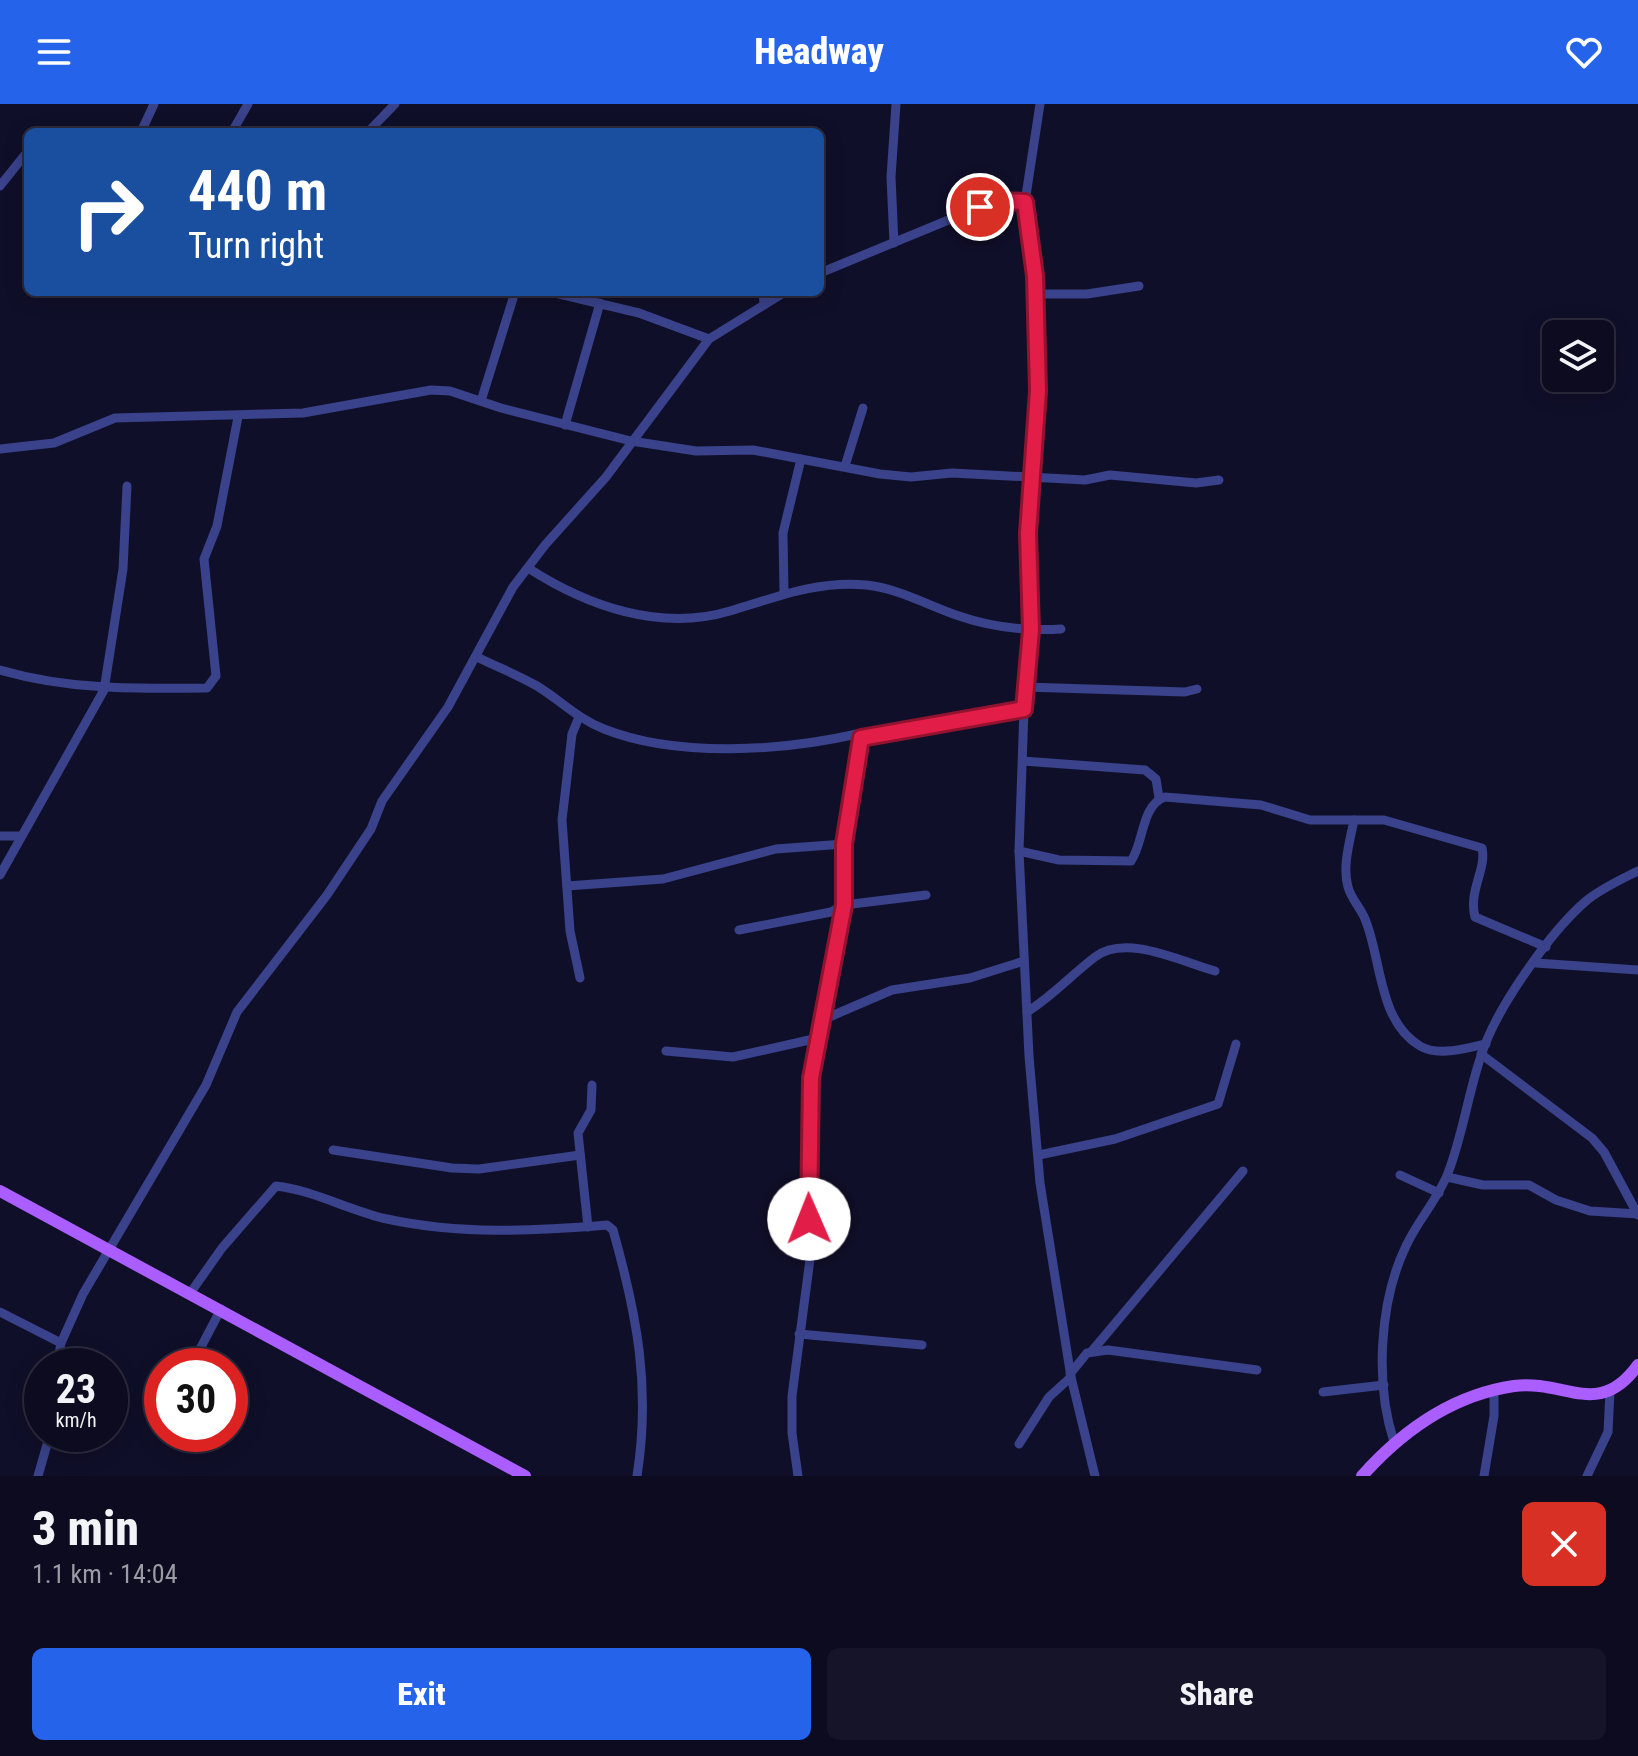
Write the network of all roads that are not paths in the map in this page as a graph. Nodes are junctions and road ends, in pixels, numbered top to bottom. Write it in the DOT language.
graph roads {
  1 [pos="154,104"];
  2 [pos="248,104"];
  3 [pos="395,104"];
  4 [pos="896,104"];
  5 [pos="1040,104"];
  6 [pos="143,128"];
  7 [pos="234,128"];
  8 [pos="372,128"];
  9 [pos="24,156"];
  10 [pos="0,186"];
  11 [pos="1025,202"];
  12 [pos="894,243"];
  13 [pos="824,271"];
  14 [pos="1139,286"];
  15 [pos="1036,294"];
  16 [pos="514,296"];
  17 [pos="569,296"];
  18 [pos="763,296"];
  19 [pos="778,296"];
  20 [pos="600,303"];
  21 [pos="764,304"];
  22 [pos="709,339"];
  23 [pos="481,401"];
  24 [pos="863,408"];
  25 [pos="238,417"];
  26 [pos="565,425"];
  27 [pos="631,441"];
  28 [pos="0,449"];
  29 [pos="801,459"];
  30 [pos="845,466"];
  31 [pos="1032,478"];
  32 [pos="1219,480"];
  33 [pos="127,486"];
  34 [pos="528,568"];
  35 [pos="784,593"];
  36 [pos="1061,629"];
  37 [pos="1031,630"];
  38 [pos="477,657"];
  39 [pos="0,670"];
  40 [pos="1025,687"];
  41 [pos="1197,689"];
  42 [pos="104,690"];
  43 [pos="1024,709"];
  44 [pos="579,717"];
  45 [pos="861,738"];
  46 [pos="1023,761"];
  47 [pos="1159,798"];
  48 [pos="1354,820"];
  49 [pos="0,836"];
  50 [pos="20,836"];
  51 [pos="844,844"];
  52 [pos="1019,851"];
  53 [pos="1638,871"];
  54 [pos="0,875"];
  55 [pos="567,886"];
  56 [pos="926,895"];
  57 [pos="844,905"];
  58 [pos="739,930"];
  59 [pos="1546,947"];
  60 [pos="1024,961"];
  61 [pos="1536,963"];
  62 [pos="1638,970"];
  63 [pos="1215,971"];
  64 [pos="580,978"];
  65 [pos="1027,1012"];
  66 [pos="820,1021"];
  67 [pos="818,1038"];
  68 [pos="1236,1044"];
  69 [pos="1483,1049"];
  70 [pos="666,1051"];
  71 [pos="592,1085"];
  72 [pos="333,1150"];
  73 [pos="580,1155"];
  74 [pos="1039,1155"];
  75 [pos="1243,1171"];
  76 [pos="1400,1175"];
  77 [pos="1447,1177"];
  78 [pos="0,1191"];
  79 [pos="1439,1193"];
  80 [pos="1638,1214"];
  81 [pos="588,1227"];
  82 [pos="108,1248"];
  83 [pos="191,1292"];
  84 [pos="221,1309"];
  85 [pos="0,1312"];
  86 [pos="799,1334"];
  87 [pos="61,1343"];
  88 [pos="922,1345"];
  89 [pos="60,1348"];
  90 [pos="200,1348"];
  91 [pos="1092,1351"];
  92 [pos="1638,1365"];
  93 [pos="1257,1370"];
  94 [pos="1071,1376"];
  95 [pos="1384,1385"];
  96 [pos="1494,1390"];
  97 [pos="1610,1391"];
  98 [pos="1323,1392"];
  99 [pos="1394,1442"];
  100 [pos="1019,1444"];
  101 [pos="45,1452"];
  102 [pos="38,1476"];
  103 [pos="525,1476"];
  104 [pos="637,1476"];
  105 [pos="798,1476"];
  106 [pos="1095,1476"];
  107 [pos="1362,1476"];
  108 [pos="1484,1476"];
  109 [pos="1587,1476"];
  1 -- 6 [label="street"];
  2 -- 7 [label="street"];
  3 -- 8 [label="street"];
  4 -- 12 [label="street"];
  5 -- 11 [label="street"];
  9 -- 10 [label="street"];
  11 -- 12 [label="street"];
  11 -- 15 [label="street"];
  12 -- 13 [label="street"];
  14 -- 15 [label="street"];
  15 -- 31 [label="street"];
  16 -- 23 [label="street"];
  17 -- 20 [label="street"];
  18 -- 21 [label="street"];
  19 -- 21 [label="street"];
  20 -- 22 [label="street"];
  20 -- 26 [label="street"];
  21 -- 22 [label="street"];
  22 -- 27 [label="street"];
  23 -- 25 [label="street"];
  23 -- 26 [label="street"];
  24 -- 30 [label="street"];
  25 -- 28 [label="street"];
  25 -- 42 [label="street"];
  26 -- 27 [label="street"];
  27 -- 29 [label="street"];
  27 -- 34 [label="street"];
  29 -- 30 [label="street"];
  29 -- 35 [label="street"];
  30 -- 31 [label="street"];
  31 -- 32 [label="street"];
  31 -- 37 [label="street"];
  33 -- 42 [label="street"];
  34 -- 35 [label="street"];
  34 -- 38 [label="street"];
  35 -- 37 [label="street"];
  36 -- 37 [label="street"];
  37 -- 40 [label="street"];
  38 -- 44 [label="street"];
  38 -- 82 [label="street"];
  39 -- 42 [label="street"];
  40 -- 41 [label="street"];
  40 -- 43 [label="street"];
  42 -- 50 [label="street"];
  43 -- 45 [label="street"];
  43 -- 46 [label="street"];
  44 -- 45 [label="street"];
  44 -- 55 [label="street"];
  45 -- 51 [label="street"];
  46 -- 47 [label="street"];
  46 -- 52 [label="street"];
  47 -- 48 [label="street"];
  47 -- 52 [label="street"];
  48 -- 59 [label="street"];
  48 -- 69 [label="street"];
  49 -- 50 [label="street"];
  50 -- 54 [label="street"];
  51 -- 55 [label="street"];
  51 -- 57 [label="street"];
  52 -- 60 [label="street"];
  53 -- 59 [label="street"];
  55 -- 64 [label="street"];
  56 -- 57 [label="street"];
  57 -- 58 [label="street"];
  57 -- 66 [label="street"];
  59 -- 61 [label="street"];
  60 -- 65 [label="street"];
  60 -- 66 [label="street"];
  61 -- 62 [label="street"];
  61 -- 69 [label="street"];
  63 -- 65 [label="street"];
  65 -- 74 [label="street"];
  66 -- 67 [label="street"];
  67 -- 70 [label="street"];
  67 -- 86 [label="street"];
  68 -- 74 [label="street"];
  69 -- 77 [label="street"];
  69 -- 80 [label="street"];
  71 -- 73 [label="street"];
  72 -- 73 [label="street"];
  73 -- 81 [label="street"];
  74 -- 94 [label="street"];
  75 -- 91 [label="street"];
  76 -- 79 [label="street"];
  77 -- 79 [label="street"];
  77 -- 80 [label="street"];
  78 -- 82 [label="main road"];
  79 -- 95 [label="street"];
  81 -- 83 [label="street"];
  81 -- 104 [label="street"];
  82 -- 83 [label="main road"];
  82 -- 87 [label="street"];
  83 -- 84 [label="main road"];
  84 -- 90 [label="street"];
  84 -- 103 [label="main road"];
  85 -- 87 [label="street"];
  86 -- 88 [label="street"];
  86 -- 105 [label="street"];
  87 -- 89 [label="street"];
  91 -- 93 [label="street"];
  91 -- 94 [label="street"];
  92 -- 97 [label="main road"];
  94 -- 100 [label="street"];
  94 -- 106 [label="street"];
  95 -- 98 [label="street"];
  95 -- 99 [label="street"];
  96 -- 97 [label="main road"];
  96 -- 99 [label="main road"];
  96 -- 108 [label="street"];
  97 -- 109 [label="street"];
  99 -- 107 [label="main road"];
  101 -- 102 [label="street"];
}
